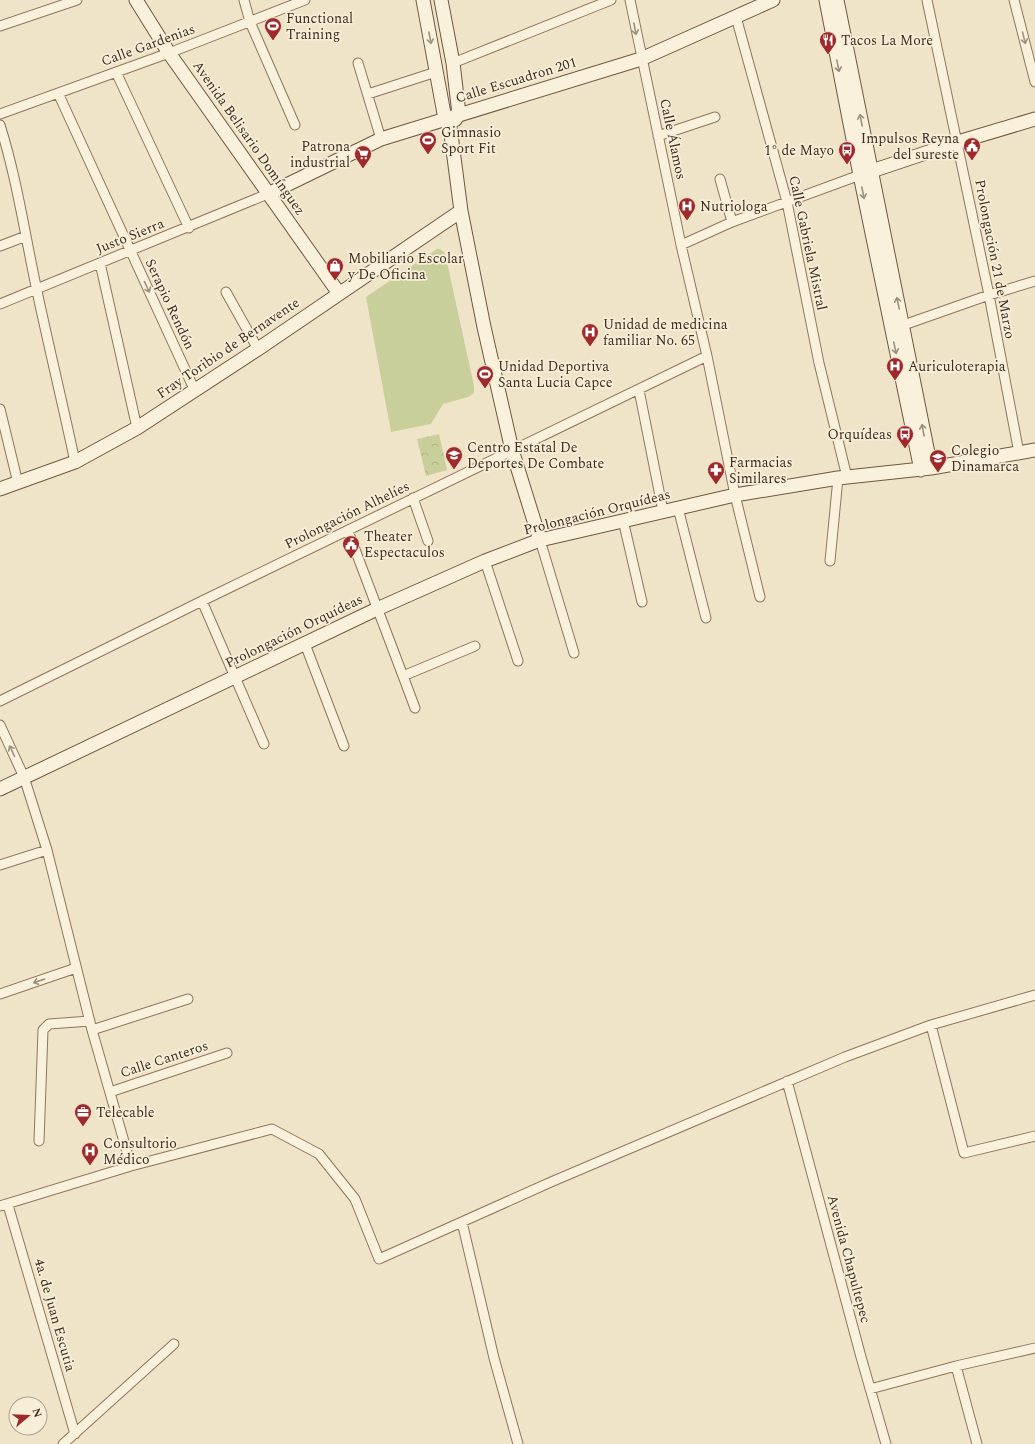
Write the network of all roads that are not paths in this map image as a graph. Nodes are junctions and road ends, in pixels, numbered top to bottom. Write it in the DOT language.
graph roads {
  1 [pos="78,0"];
  2 [pos="136,0"];
  3 [pos="244,0"];
  4 [pos="305,0"];
  5 [pos="423,0"];
  6 [pos="441,0"];
  7 [pos="611,0"];
  8 [pos="630,0"];
  9 [pos="773,0"];
  10 [pos="826,0"];
  11 [pos="837,0"];
  12 [pos="927,0"];
  13 [pos="1014,0"];
  14 [pos="736,16"];
  15 [pos="250,22"];
  16 [pos="0,26"];
  17 [pos="169,53"];
  18 [pos="641,59"];
  19 [pos="358,63"];
  20 [pos="453,63"];
  21 [pos="116,72"];
  22 [pos="436,72"];
  23 [pos="1035,82"];
  24 [pos="58,93"];
  25 [pos="368,94"];
  26 [pos="0,114"];
  27 [pos="458,114"];
  28 [pos="715,117"];
  29 [pos="1035,119"];
  30 [pos="448,123"];
  31 [pos="0,125"];
  32 [pos="295,125"];
  33 [pos="658,136"];
  34 [pos="381,139"];
  35 [pos="958,142"];
  36 [pos="865,173"];
  37 [pos="720,179"];
  38 [pos="270,193"];
  39 [pos="787,202"];
  40 [pos="460,211"];
  41 [pos="732,222"];
  42 [pos="189,228"];
  43 [pos="26,236"];
  44 [pos="681,245"];
  45 [pos="0,246"];
  46 [pos="131,252"];
  47 [pos="100,263"];
  48 [pos="1035,281"];
  49 [pos="36,290"];
  50 [pos="226,292"];
  51 [pos="338,292"];
  52 [pos="989,295"];
  53 [pos="0,304"];
  54 [pos="897,327"];
  55 [pos="258,348"];
  56 [pos="707,356"];
  57 [pos="639,390"];
  58 [pos="194,391"];
  59 [pos="0,409"];
  60 [pos="137,428"];
  61 [pos="512,450"];
  62 [pos="1035,450"];
  63 [pos="1019,453"];
  64 [pos="75,462"];
  65 [pos="926,469"];
  66 [pos="842,478"];
  67 [pos="18,483"];
  68 [pos="0,489"];
  69 [pos="735,496"];
  70 [pos="413,498"];
  71 [pos="678,508"];
  72 [pos="662,511"];
  73 [pos="622,520"];
  74 [pos="348,531"];
  75 [pos="540,540"];
  76 [pos="428,541"];
  77 [pos="485,561"];
  78 [pos="830,561"];
  79 [pos="760,597"];
  80 [pos="202,601"];
  81 [pos="642,602"];
  82 [pos="377,609"];
  83 [pos="706,618"];
  84 [pos="305,644"];
  85 [pos="475,646"];
  86 [pos="574,653"];
  87 [pos="518,661"];
  88 [pos="403,676"];
  89 [pos="235,677"];
  90 [pos="0,702"];
  91 [pos="415,708"];
  92 [pos="0,725"];
  93 [pos="264,744"];
  94 [pos="344,746"];
  95 [pos="24,778"];
  96 [pos="0,789"];
  97 [pos="46,850"];
  98 [pos="0,865"];
  99 [pos="76,968"];
  100 [pos="0,994"];
  101 [pos="1035,995"];
  102 [pos="188,999"];
  103 [pos="91,1025"];
  104 [pos="931,1025"];
  105 [pos="227,1053"];
  106 [pos="787,1081"];
  107 [pos="110,1092"];
  108 [pos="1035,1136"];
  109 [pos="39,1141"];
  110 [pos="130,1166"];
  111 [pos="4,1206"];
  112 [pos="462,1222"];
  113 [pos="174,1344"];
  114 [pos="1035,1348"];
  115 [pos="956,1366"];
  116 [pos="870,1389"];
  117 [pos="75,1434"];
  118 [pos="64,1444"];
  119 [pos="518,1444"];
  120 [pos="886,1444"];
  121 [pos="977,1444"];
  1 -- 16 [label="street"];
  2 -- 17 [label="street, Avenida Belisario Domínguez"];
  3 -- 15 [label="street"];
  4 -- 15 [label="street, Calle Gardenias"];
  5 -- 22 [label="street, one-way"];
  6 -- 20 [label="street"];
  7 -- 20 [label="street"];
  8 -- 18 [label="street, Calle Álamos, one-way"];
  9 -- 14 [label="street, Calle Escuadron 201"];
  10 -- 36 [label="street, one-way"];
  36 -- 11 [label="street, one-way"];
  12 -- 35 [label="street, Prolongación 21 de Marzo"];
  13 -- 23 [label="street, one-way"];
  14 -- 18 [label="street, Calle Escuadron 201"];
  14 -- 39 [label="street, Calle Gabriela Mistral"];
  15 -- 17 [label="street, Calle Gardenias"];
  15 -- 32 [label="street"];
  17 -- 21 [label="street, Calle Gardenias"];
  17 -- 38 [label="street, Avenida Belisario Domínguez"];
  18 -- 27 [label="street, Calle Escuadron 201"];
  18 -- 33 [label="street, Calle Álamos"];
  19 -- 25 [label="street"];
  20 -- 27 [label="street"];
  21 -- 24 [label="street, Calle Gardenias"];
  21 -- 42 [label="street"];
  22 -- 25 [label="street"];
  22 -- 30 [label="street"];
  24 -- 26 [label="street, Calle Gardenias"];
  24 -- 46 [label="street, Serapio Rendón"];
  25 -- 34 [label="street"];
  27 -- 30 [label="street"];
  28 -- 33 [label="street"];
  29 -- 35 [label="street"];
  30 -- 34 [label="street, Calle Escuadron 201"];
  30 -- 40 [label="street"];
  31 -- 43 [label="street"];
  33 -- 44 [label="street, Calle Álamos"];
  34 -- 38 [label="street, Calle Escuadron 201"];
  35 -- 36 [label="street"];
  35 -- 52 [label="street, Prolongación 21 de Marzo"];
  36 -- 39 [label="street"];
  36 -- 54 [label="street"];
  37 -- 41 [label="street"];
  38 -- 42 [label="street, Justo Sierra"];
  38 -- 51 [label="street, Avenida Belisario Domínguez"];
  39 -- 41 [label="street"];
  39 -- 66 [label="street, Calle Gabriela Mistral"];
  40 -- 51 [label="street, Fray Toribio de Bernavente"];
  40 -- 61 [label="street"];
  41 -- 44 [label="street"];
  42 -- 46 [label="street, Justo Sierra"];
  43 -- 45 [label="street"];
  43 -- 49 [label="street"];
  44 -- 56 [label="street, Calle Álamos"];
  46 -- 47 [label="street, Justo Sierra"];
  46 -- 58 [label="street, Serapio Rendón, one-way"];
  47 -- 49 [label="street, Justo Sierra"];
  47 -- 60 [label="street"];
  48 -- 52 [label="street"];
  49 -- 53 [label="street, Justo Sierra"];
  49 -- 64 [label="street"];
  50 -- 55 [label="street"];
  51 -- 55 [label="street, Fray Toribio de Bernavente"];
  52 -- 54 [label="street"];
  52 -- 63 [label="street, Prolongación 21 de Marzo"];
  54 -- 65 [label="street"];
  55 -- 58 [label="street, Fray Toribio de Bernavente"];
  56 -- 57 [label="street, Prolongación Alhelíes"];
  56 -- 69 [label="street, Calle Álamos"];
  57 -- 61 [label="street, Prolongación Alhelíes"];
  57 -- 72 [label="street"];
  58 -- 60 [label="street, Fray Toribio de Bernavente"];
  59 -- 67 [label="street"];
  60 -- 64 [label="street, Fray Toribio de Bernavente"];
  61 -- 70 [label="street, Prolongación Alhelíes"];
  61 -- 75 [label="street"];
  62 -- 63 [label="street, Prolongación Orquídeas"];
  63 -- 65 [label="street, Prolongación Orquídeas"];
  64 -- 67 [label="street, Fray Toribio de Bernavente"];
  65 -- 66 [label="street, Prolongación Orquídeas"];
  66 -- 69 [label="street, Prolongación Orquídeas"];
  66 -- 78 [label="street, Calle Gabriela Mistral"];
  67 -- 68 [label="street, Fray Toribio de Bernavente"];
  69 -- 71 [label="street, Prolongación Orquídeas"];
  69 -- 79 [label="street, Calle Álamos"];
  70 -- 74 [label="street, Prolongación Alhelíes"];
  70 -- 76 [label="street"];
  71 -- 72 [label="street, Prolongación Orquídeas"];
  71 -- 83 [label="street"];
  72 -- 73 [label="street, Prolongación Orquídeas"];
  73 -- 75 [label="street, Prolongación Orquídeas"];
  73 -- 81 [label="street"];
  74 -- 80 [label="street, Prolongación Alhelíes"];
  74 -- 82 [label="street"];
  75 -- 77 [label="street, Prolongación Orquídeas"];
  75 -- 86 [label="street"];
  77 -- 82 [label="street, Prolongación Orquídeas"];
  77 -- 87 [label="street"];
  80 -- 89 [label="street"];
  80 -- 90 [label="street, Prolongación Alhelíes"];
  82 -- 84 [label="street, Prolongación Orquídeas"];
  82 -- 88 [label="street"];
  84 -- 89 [label="street, Prolongación Orquídeas"];
  84 -- 94 [label="street"];
  85 -- 88 [label="street"];
  88 -- 91 [label="street"];
  89 -- 93 [label="street"];
  89 -- 95 [label="street, Prolongación Orquídeas"];
  95 -- 92 [label="street, one-way"];
  95 -- 96 [label="street, Prolongación Orquídeas"];
  95 -- 97 [label="street"];
  97 -- 98 [label="street"];
  97 -- 99 [label="street"];
  99 -- 100 [label="street, one-way"];
  99 -- 103 [label="street"];
  101 -- 104 [label="street"];
  102 -- 103 [label="street"];
  103 -- 107 [label="street"];
  103 -- 109 [label="street"];
  104 -- 106 [label="street"];
  104 -- 108 [label="street"];
  105 -- 107 [label="street, Calle Canteros"];
  106 -- 112 [label="street"];
  106 -- 116 [label="street, Avenida Chapultepec"];
  107 -- 110 [label="street"];
  110 -- 111 [label="street"];
  110 -- 112 [label="street"];
  111 -- 117 [label="street, 4a. de Juan Escutia"];
  112 -- 119 [label="street"];
  113 -- 117 [label="street"];
  114 -- 115 [label="street"];
  115 -- 116 [label="street"];
  115 -- 121 [label="street"];
  116 -- 120 [label="street, Avenida Chapultepec"];
  117 -- 118 [label="street"];
}
